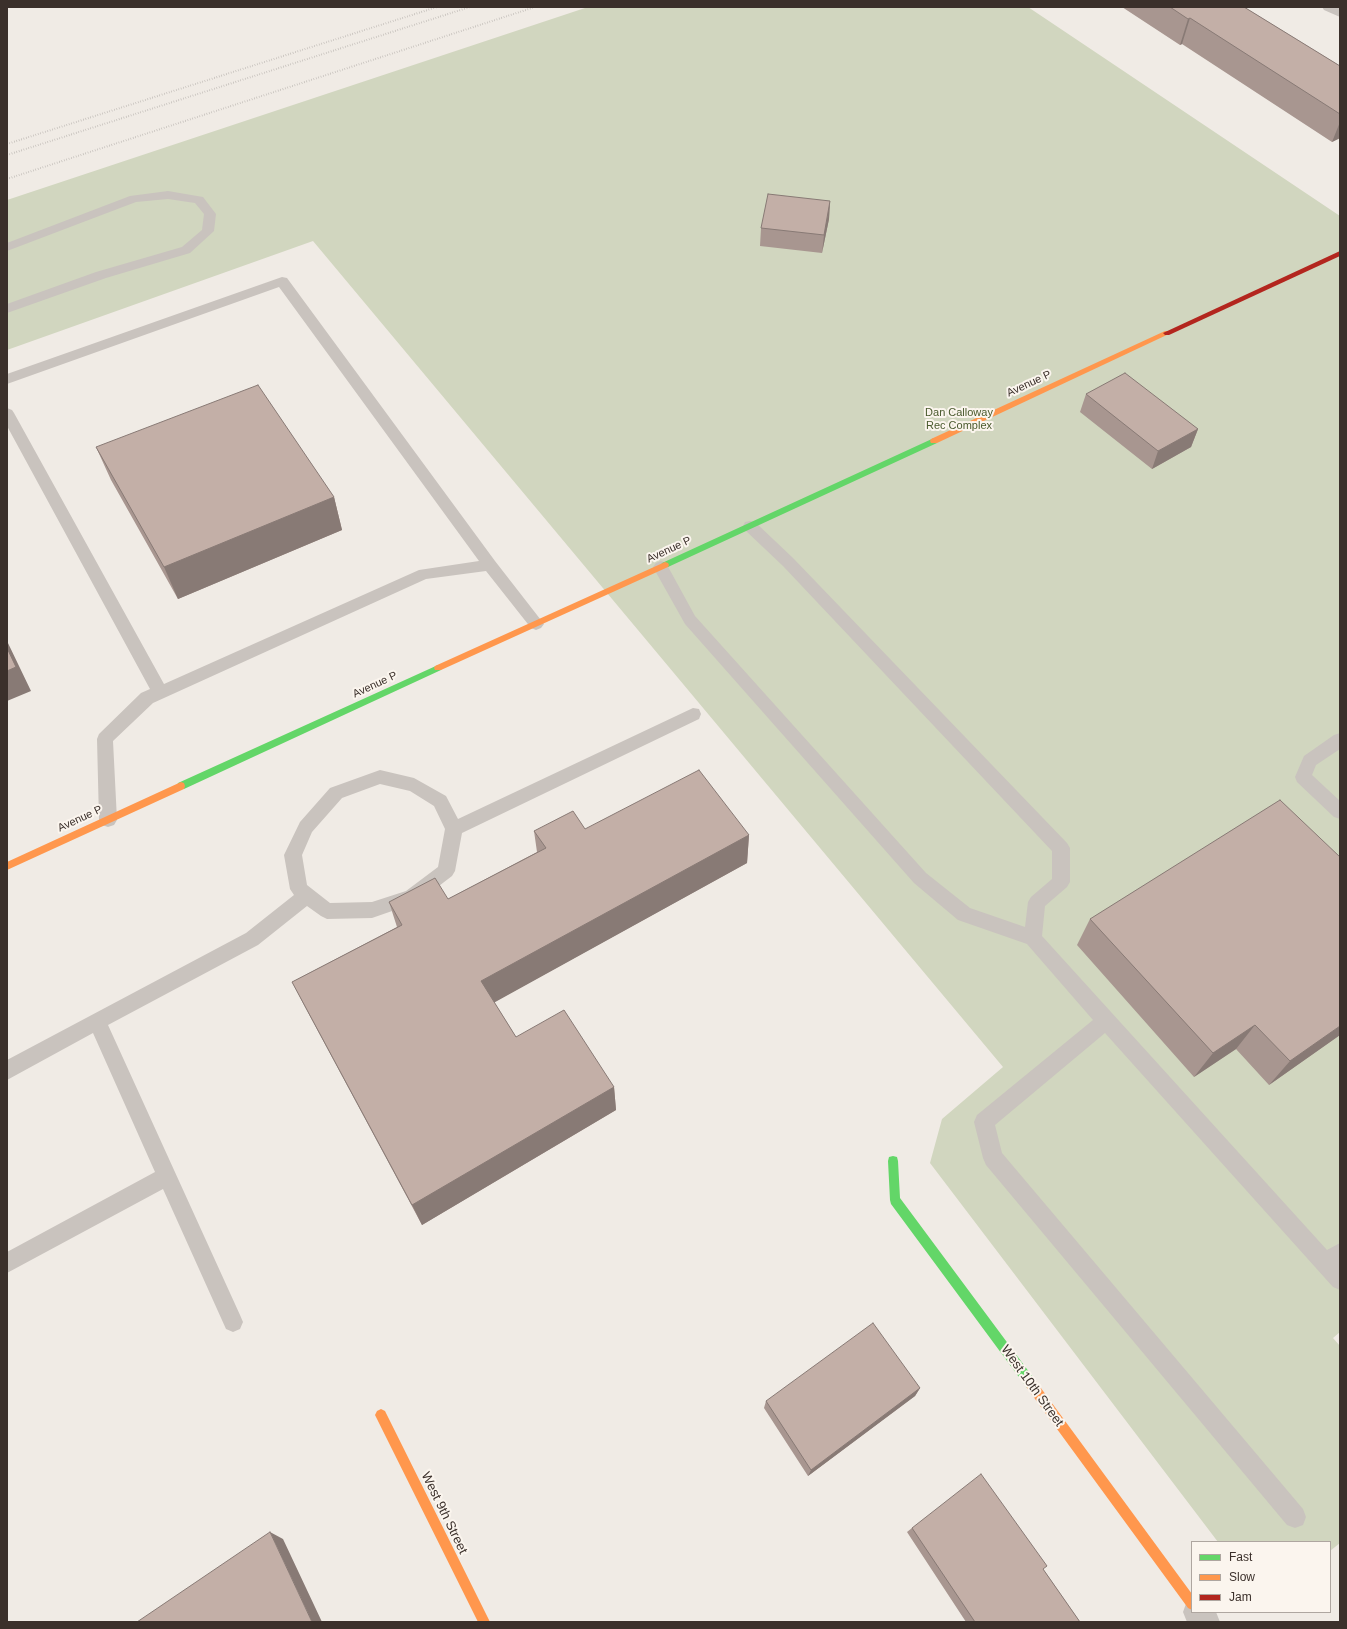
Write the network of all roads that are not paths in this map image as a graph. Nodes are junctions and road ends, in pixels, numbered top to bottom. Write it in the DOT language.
graph roads {
  1 [pos="1329,7"];
  2 [pos="1340,14"];
  3 [pos="7,247"];
  4 [pos="1340,252"];
  5 [pos="7,309"];
  6 [pos="7,379"];
  7 [pos="7,413"];
  8 [pos="750,526"];
  9 [pos="490,565"];
  10 [pos="661,567"];
  11 [pos="536,624"];
  12 [pos="160,692"];
  13 [pos="693,714"];
  14 [pos="1340,740"];
  15 [pos="1340,812"];
  16 [pos="108,820"];
  17 [pos="454,829"];
  18 [pos="7,866"];
  19 [pos="307,895"];
  20 [pos="1033,938"];
  21 [pos="97,1021"];
  22 [pos="1106,1021"];
  23 [pos="7,1071"];
  24 [pos="894,1161"];
  25 [pos="168,1176"];
  26 [pos="1333,1258"];
  27 [pos="7,1263"];
  28 [pos="1340,1280"];
  29 [pos="233,1322"];
  30 [pos="381,1415"];
  31 [pos="1295,1518"];
  32 [pos="1191,1603"];
  33 [pos="1199,1613"];
  34 [pos="484,1622"];
  35 [pos="1205,1622"];
  1 -- 2 [label="street"];
  3 -- 5 [label="lane"];
  4 -- 8 [label="street, Avenue P"];
  6 -- 9 [label="lane"];
  7 -- 12 [label="lane"];
  8 -- 10 [label="street, Avenue P"];
  8 -- 20 [label="lane"];
  9 -- 11 [label="lane"];
  9 -- 12 [label="lane"];
  10 -- 11 [label="street, Avenue P"];
  10 -- 20 [label="lane"];
  11 -- 16 [label="street, Avenue P"];
  12 -- 16 [label="lane"];
  13 -- 17 [label="lane"];
  14 -- 15 [label="lane"];
  16 -- 18 [label="street, Avenue P"];
  17 -- 19 [label="lane"];
  17 -- 19 [label="lane"];
  19 -- 21 [label="lane"];
  20 -- 22 [label="lane"];
  21 -- 23 [label="lane"];
  21 -- 25 [label="lane"];
  22 -- 26 [label="lane"];
  22 -- 31 [label="lane"];
  24 -- 32 [label="street, West 10th Street"];
  25 -- 27 [label="lane"];
  25 -- 29 [label="lane"];
  26 -- 28 [label="lane"];
  30 -- 34 [label="street, West 9th Street"];
  33 -- 35 [label="street"];
}
